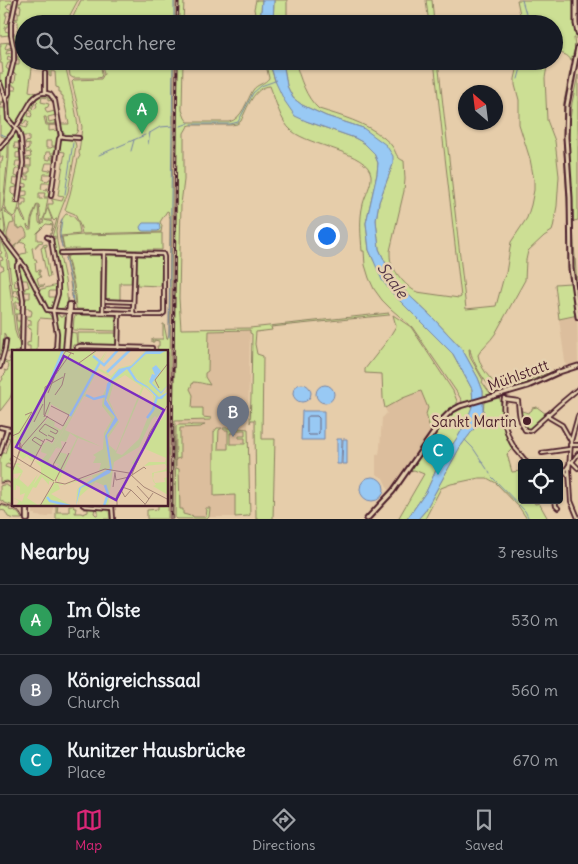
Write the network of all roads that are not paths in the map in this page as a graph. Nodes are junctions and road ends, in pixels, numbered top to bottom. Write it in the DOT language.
graph roads {
  1 [pos="16,0"];
  2 [pos="576,0"];
  3 [pos="578,33"];
  4 [pos="578,47"];
  5 [pos="45,73"];
  6 [pos="0,83"];
  7 [pos="45,93"];
  8 [pos="6,99"];
  9 [pos="16,128"];
  10 [pos="61,136"];
  11 [pos="79,138"];
  12 [pos="0,148"];
  13 [pos="51,196"];
  14 [pos="18,202"];
  15 [pos="0,234"];
  16 [pos="47,237"];
  17 [pos="104,252"];
  18 [pos="61,253"];
  19 [pos="135,253"];
  20 [pos="21,261"];
  21 [pos="119,302"];
  22 [pos="131,302"];
  23 [pos="70,305"];
  24 [pos="131,309"];
  25 [pos="118,310"];
  26 [pos="53,311"];
  27 [pos="70,312"];
  28 [pos="103,312"];
  29 [pos="134,313"];
  30 [pos="578,317"];
  31 [pos="6,341"];
  32 [pos="118,347"];
  33 [pos="22,350"];
  34 [pos="56,350"];
  35 [pos="66,350"];
  36 [pos="77,350"];
  37 [pos="152,350"];
  38 [pos="578,366"];
  39 [pos="0,367"];
  40 [pos="578,389"];
  41 [pos="504,393"];
  42 [pos="504,398"];
  43 [pos="547,415"];
  44 [pos="578,416"];
  45 [pos="0,427"];
  46 [pos="7,429"];
  47 [pos="12,430"];
  48 [pos="571,441"];
  49 [pos="578,445"];
  50 [pos="570,447"];
  51 [pos="0,453"];
  52 [pos="542,453"];
  53 [pos="578,454"];
  54 [pos="524,459"];
  55 [pos="570,463"];
  56 [pos="578,468"];
  57 [pos="565,472"];
  58 [pos="569,476"];
  59 [pos="556,504"];
  60 [pos="558,508"];
  61 [pos="578,518"];
  62 [pos="367,519"];
  1 -- 8 [label="street"];
  2 -- 3 [label="street"];
  4 -- 30 [label="street"];
  5 -- 7 [label="street"];
  6 -- 8 [label="street"];
  7 -- 9 [label="street"];
  7 -- 10 [label="street"];
  8 -- 9 [label="street"];
  9 -- 12 [label="street"];
  9 -- 14 [label="street"];
  10 -- 11 [label="street"];
  10 -- 13 [label="street"];
  15 -- 20 [label="street"];
  16 -- 26 [label="street"];
  17 -- 18 [label="street"];
  17 -- 19 [label="street"];
  17 -- 28 [label="street"];
  19 -- 29 [label="street"];
  19 -- 29 [label="street"];
  20 -- 26 [label="street"];
  20 -- 33 [label="street"];
  21 -- 22 [label="street"];
  21 -- 25 [label="street"];
  21 -- 25 [label="street"];
  23 -- 27 [label="main road"];
  24 -- 25 [label="street"];
  25 -- 28 [label="street"];
  25 -- 29 [label="street"];
  25 -- 32 [label="street"];
  26 -- 27 [label="street"];
  26 -- 34 [label="street"];
  27 -- 28 [label="street"];
  27 -- 35 [label="main road"];
  31 -- 39 [label="street"];
  32 -- 36 [label="street"];
  32 -- 37 [label="street"];
  38 -- 41 [label="street, Mühlstatt"];
  40 -- 43 [label="street"];
  41 -- 42 [label="street"];
  41 -- 62 [label="street, Mühlstatt"];
  42 -- 43 [label="street"];
  42 -- 54 [label="street"];
  43 -- 48 [label="street"];
  44 -- 48 [label="street"];
  45 -- 46 [label="street"];
  46 -- 47 [label="street"];
  46 -- 51 [label="street"];
  48 -- 50 [label="street"];
  49 -- 50 [label="street"];
  50 -- 52 [label="street"];
  50 -- 55 [label="street"];
  53 -- 55 [label="street"];
  55 -- 56 [label="street"];
  55 -- 57 [label="street"];
  55 -- 58 [label="street"];
  57 -- 58 [label="street"];
  58 -- 61 [label="street"];
  59 -- 60 [label="street"];
}
